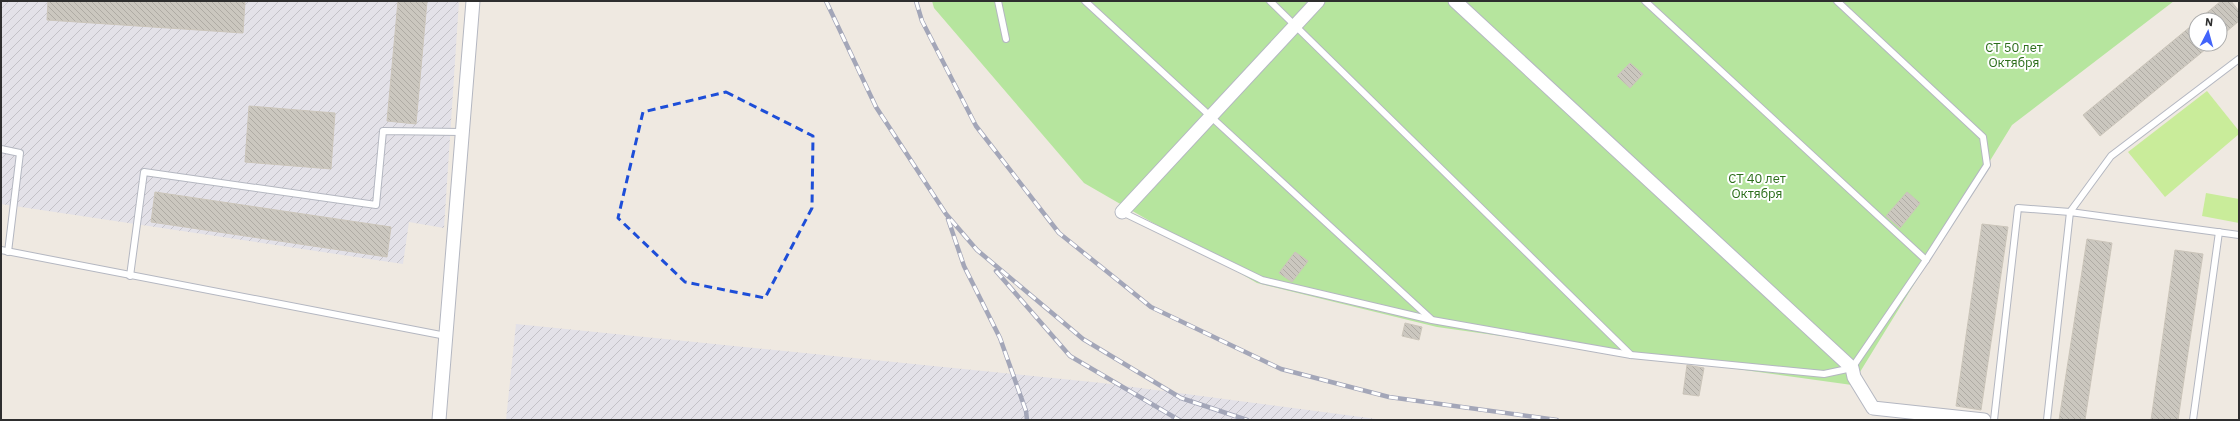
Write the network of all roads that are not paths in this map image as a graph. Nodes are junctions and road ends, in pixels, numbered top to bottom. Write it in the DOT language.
graph roads {
  1 [pos="473,1"];
  2 [pos="998,1"];
  3 [pos="1085,1"];
  4 [pos="1270,1"];
  5 [pos="1318,1"];
  6 [pos="1455,1"];
  7 [pos="1645,1"];
  8 [pos="1837,1"];
  9 [pos="1295,25"];
  10 [pos="1006,39"];
  11 [pos="2239,59"];
  12 [pos="1211,116"];
  13 [pos="462,132"];
  14 [pos="1,149"];
  15 [pos="1122,212"];
  16 [pos="2070,212"];
  17 [pos="2219,232"];
  18 [pos="2239,235"];
  19 [pos="4,251"];
  20 [pos="1926,260"];
  21 [pos="130,276"];
  22 [pos="1432,320"];
  23 [pos="446,336"];
  24 [pos="1631,355"];
  25 [pos="1852,368"];
  26 [pos="439,420"];
  27 [pos="1984,420"];
  28 [pos="1994,420"];
  29 [pos="2047,420"];
  30 [pos="2194,420"];
  1 -- 13 [label="street"];
  2 -- 10 [label="lane"];
  3 -- 12 [label="lane"];
  4 -- 9 [label="lane"];
  5 -- 9 [label="street"];
  6 -- 25 [label="street"];
  7 -- 20 [label="lane"];
  8 -- 20 [label="lane"];
  9 -- 12 [label="street"];
  9 -- 24 [label="lane"];
  11 -- 16 [label="lane"];
  12 -- 15 [label="street"];
  12 -- 22 [label="lane"];
  13 -- 21 [label="lane"];
  13 -- 23 [label="street"];
  14 -- 19 [label="lane"];
  15 -- 22 [label="lane"];
  16 -- 17 [label="lane"];
  16 -- 28 [label="lane"];
  16 -- 29 [label="lane"];
  17 -- 18 [label="lane"];
  17 -- 30 [label="lane"];
  19 -- 21 [label="lane"];
  20 -- 25 [label="lane"];
  21 -- 23 [label="lane"];
  22 -- 24 [label="lane"];
  23 -- 26 [label="street"];
  24 -- 25 [label="lane"];
  25 -- 27 [label="street"];
}
